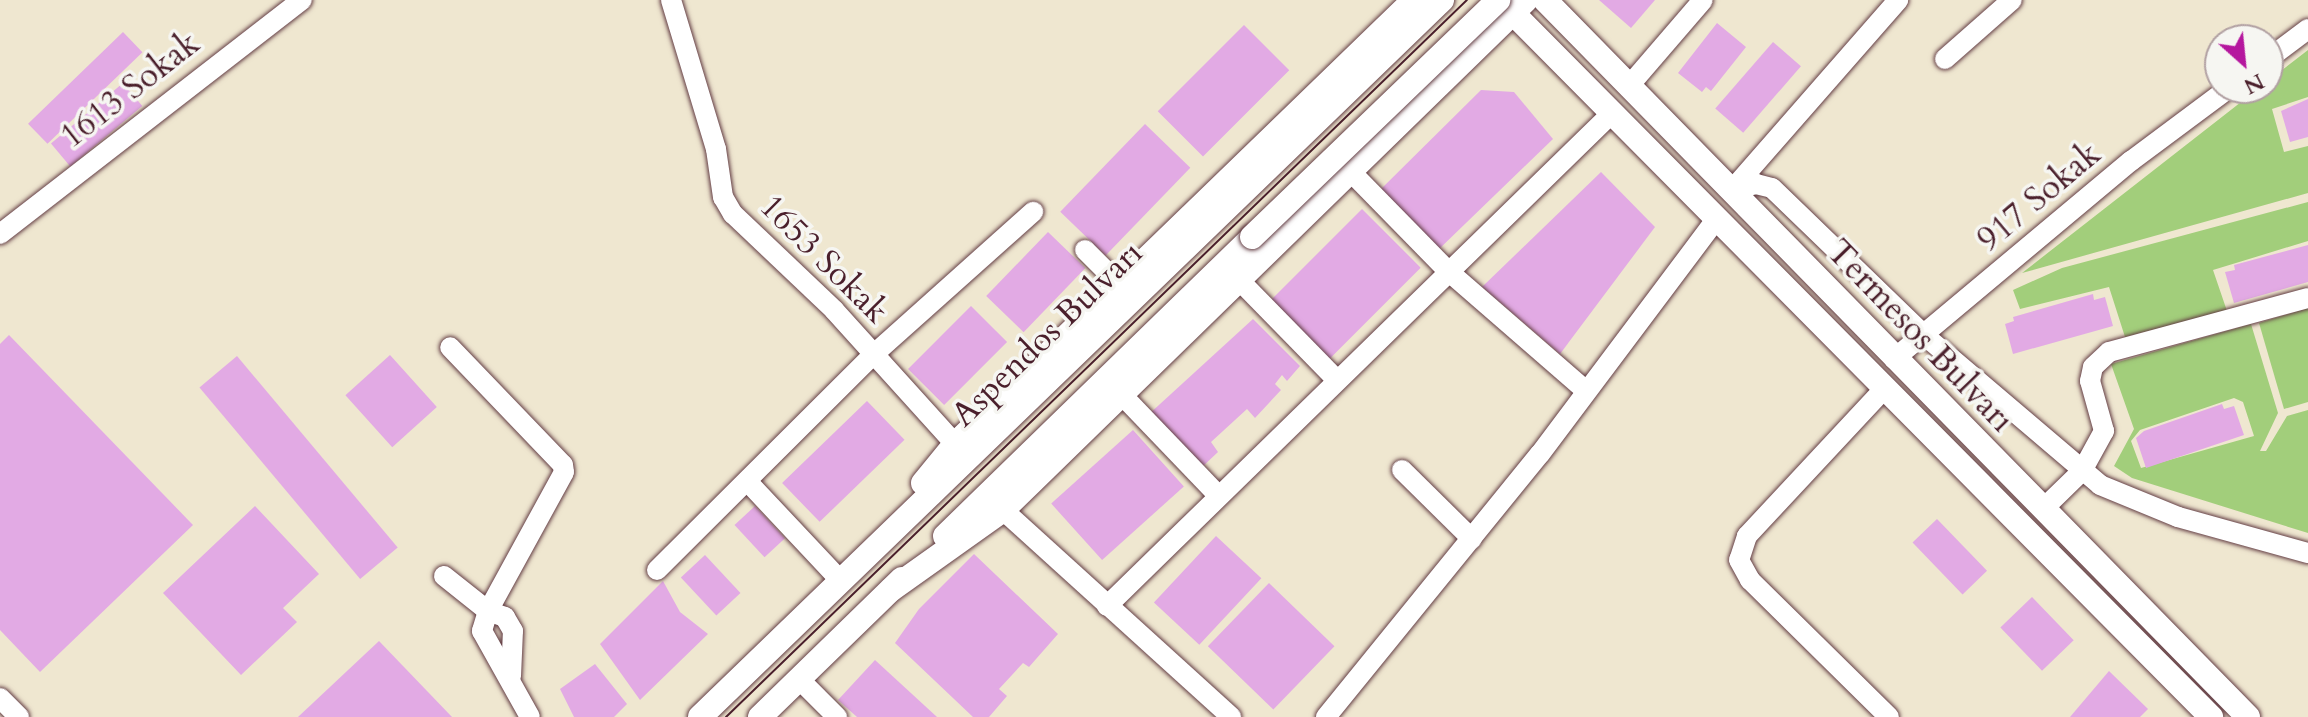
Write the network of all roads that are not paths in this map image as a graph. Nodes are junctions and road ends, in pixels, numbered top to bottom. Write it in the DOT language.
graph roads {
  1 [pos="302,0"];
  2 [pos="671,0"];
  3 [pos="1414,0"];
  4 [pos="1442,0"];
  5 [pos="1475,0"];
  6 [pos="1545,0"];
  7 [pos="1703,0"];
  8 [pos="1898,0"];
  9 [pos="2012,0"];
  10 [pos="1510,3"];
  11 [pos="2308,29"];
  12 [pos="1482,43"];
  13 [pos="2284,47"];
  14 [pos="1945,59"];
  15 [pos="1629,86"];
  16 [pos="2208,104"];
  17 [pos="1612,113"];
  18 [pos="1351,172"];
  19 [pos="1731,191"];
  20 [pos="1033,212"];
  21 [pos="1717,218"];
  22 [pos="0,234"];
  23 [pos="1085,250"];
  24 [pos="1447,270"];
  25 [pos="1239,280"];
  26 [pos="1119,284"];
  27 [pos="2308,298"];
  28 [pos="1924,335"];
  29 [pos="450,347"];
  30 [pos="873,355"];
  31 [pos="1894,359"];
  32 [pos="1336,379"];
  33 [pos="1884,389"];
  34 [pos="1586,391"];
  35 [pos="1121,394"];
  36 [pos="955,444"];
  37 [pos="1402,470"];
  38 [pos="2082,471"];
  39 [pos="747,481"];
  40 [pos="1218,495"];
  41 [pos="2043,509"];
  42 [pos="1003,510"];
  43 [pos="1472,539"];
  44 [pos="2308,553"];
  45 [pos="858,563"];
  46 [pos="657,570"];
  47 [pos="444,576"];
  48 [pos="840,580"];
  49 [pos="892,589"];
  50 [pos="1107,606"];
  51 [pos="488,611"];
  52 [pos="799,679"];
  53 [pos="0,698"];
  54 [pos="19,717"];
  55 [pos="530,717"];
  56 [pos="700,717"];
  57 [pos="760,717"];
  58 [pos="837,717"];
  59 [pos="1231,717"];
  60 [pos="1326,717"];
  61 [pos="1889,717"];
  62 [pos="2211,717"];
  63 [pos="2248,717"];
  1 -- 22 [label="street, 1613 Sokak"];
  2 -- 30 [label="street, 1653 Sokak"];
  3 -- 26 [label="main road"];
  4 -- 45 [label="main road, Aspendos Bulvarı"];
  5 -- 12 [label="main road"];
  6 -- 15 [label="main road, Termesos Bulvarı"];
  7 -- 15 [label="street"];
  8 -- 19 [label="street"];
  9 -- 14 [label="street"];
  10 -- 12 [label="main road"];
  10 -- 17 [label="main road, Termesos Bulvarı"];
  10 -- 49 [label="main road, bridge"];
  11 -- 13 [label="street"];
  12 -- 18 [label="main road"];
  15 -- 19 [label="main road, Termesos Bulvarı"];
  16 -- 28 [label="street, 917 Sokak"];
  17 -- 21 [label="main road, Termesos Bulvarı"];
  17 -- 24 [label="street"];
  18 -- 24 [label="street"];
  18 -- 25 [label="main road"];
  19 -- 28 [label="street"];
  19 -- 31 [label="main road, Termesos Bulvarı"];
  20 -- 30 [label="street"];
  21 -- 33 [label="main road, Termesos Bulvarı"];
  21 -- 34 [label="street"];
  23 -- 26 [label="street"];
  24 -- 32 [label="street"];
  24 -- 34 [label="street"];
  25 -- 32 [label="street"];
  25 -- 35 [label="main road"];
  26 -- 36 [label="main road"];
  27 -- 38 [label="street"];
  28 -- 31 [label="street, 917 Sokak"];
  28 -- 38 [label="street"];
  29 -- 51 [label="street"];
  30 -- 36 [label="street, 1653 Sokak"];
  30 -- 39 [label="street"];
  31 -- 41 [label="main road, Termesos Bulvarı"];
  32 -- 40 [label="street"];
  33 -- 61 [label="street"];
  33 -- 62 [label="main road, Termesos Bulvarı"];
  34 -- 43 [label="street"];
  35 -- 40 [label="street"];
  35 -- 42 [label="main road"];
  36 -- 45 [label="main road"];
  37 -- 43 [label="street"];
  38 -- 41 [label="street"];
  38 -- 44 [label="street"];
  39 -- 46 [label="street"];
  39 -- 48 [label="street"];
  40 -- 50 [label="street"];
  41 -- 63 [label="main road, Termesos Bulvarı"];
  42 -- 49 [label="main road"];
  42 -- 50 [label="street"];
  43 -- 60 [label="street"];
  45 -- 48 [label="main road, Aspendos Bulvarı"];
  47 -- 51 [label="street"];
  48 -- 56 [label="main road, Aspendos Bulvarı"];
  49 -- 52 [label="main road"];
  50 -- 59 [label="street"];
  51 -- 55 [label="street"];
  52 -- 57 [label="main road"];
  52 -- 58 [label="street"];
  53 -- 54 [label="street"];
}
